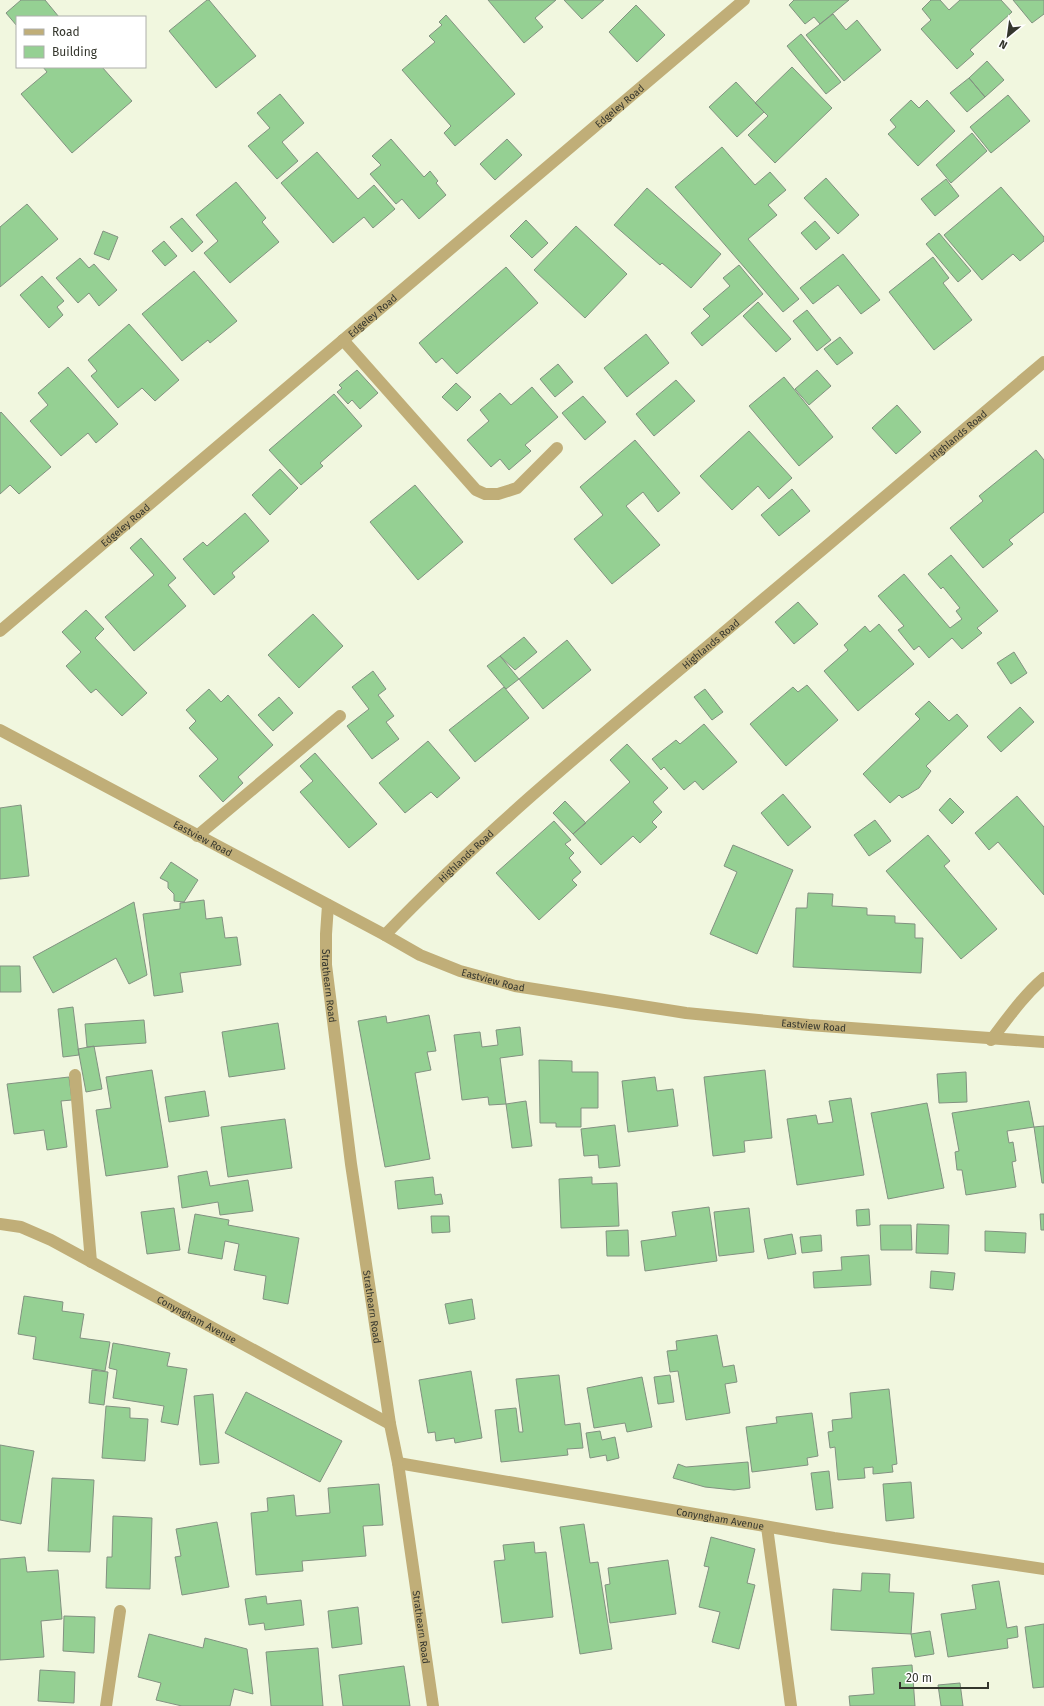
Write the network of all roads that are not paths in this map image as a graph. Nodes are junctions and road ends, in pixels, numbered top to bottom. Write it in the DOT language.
graph roads {
  1 [pos="744,0"];
  2 [pos="343,340"];
  3 [pos="1044,362"];
  4 [pos="557,448"];
  5 [pos="0,631"];
  6 [pos="340,716"];
  7 [pos="0,730"];
  8 [pos="197,836"];
  9 [pos="328,905"];
  10 [pos="385,935"];
  11 [pos="1044,978"];
  12 [pos="991,1040"];
  13 [pos="1044,1042"];
  14 [pos="75,1076"];
  15 [pos="0,1224"];
  16 [pos="91,1262"];
  17 [pos="390,1424"];
  18 [pos="398,1463"];
  19 [pos="768,1527"];
  20 [pos="1044,1569"];
  21 [pos="120,1611"];
  22 [pos="106,1706"];
  23 [pos="433,1706"];
  24 [pos="791,1706"];
  1 -- 2 [label="street, Edgeley Road"];
  2 -- 4 [label="street"];
  2 -- 5 [label="street, Edgeley Road"];
  3 -- 10 [label="street, Highlands Road"];
  6 -- 8 [label="street"];
  7 -- 8 [label="street, Eastview Road"];
  8 -- 9 [label="street, Eastview Road"];
  9 -- 10 [label="street, Eastview Road"];
  9 -- 17 [label="street, Strathearn Road"];
  10 -- 12 [label="street, Eastview Road"];
  11 -- 12 [label="street"];
  12 -- 13 [label="street, Eastview Road"];
  14 -- 16 [label="street"];
  15 -- 16 [label="street, Conyngham Avenue"];
  16 -- 17 [label="street, Conyngham Avenue"];
  17 -- 18 [label="street, Strathearn Road"];
  18 -- 19 [label="street, Conyngham Avenue"];
  18 -- 23 [label="street, Strathearn Road"];
  19 -- 20 [label="street, Conyngham Avenue"];
  19 -- 24 [label="street"];
  21 -- 22 [label="street"];
}
